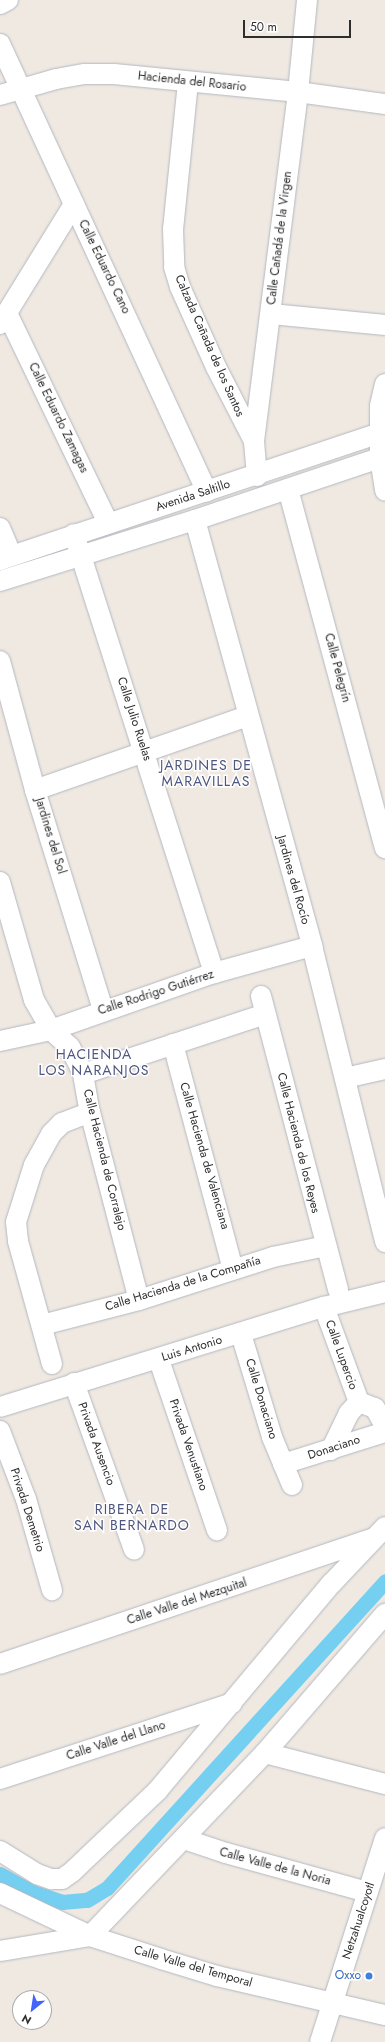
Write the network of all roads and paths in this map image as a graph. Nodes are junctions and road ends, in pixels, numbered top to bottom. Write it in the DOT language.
graph roads {
  1 [pos="8,0"];
  2 [pos="307,0"];
  3 [pos="0,4"];
  4 [pos="0,44"];
  5 [pos="188,82"];
  6 [pos="22,90"];
  7 [pos="298,92"];
  8 [pos="0,95"];
  9 [pos="385,104"];
  10 [pos="74,204"];
  11 [pos="271,314"];
  12 [pos="4,318"];
  13 [pos="385,325"];
  14 [pos="385,384"];
  15 [pos="382,432"];
  16 [pos="254,441"];
  17 [pos="383,457"];
  18 [pos="257,476"];
  19 [pos="288,489"];
  20 [pos="207,491"];
  21 [pos="385,491"];
  22 [pos="195,520"];
  23 [pos="108,523"];
  24 [pos="0,528"];
  25 [pos="74,534"];
  26 [pos="82,554"];
  27 [pos="6,558"];
  28 [pos="0,581"];
  29 [pos="0,662"];
  30 [pos="248,716"];
  31 [pos="144,752"];
  32 [pos="35,790"];
  33 [pos="385,848"];
  34 [pos="0,882"];
  35 [pos="312,946"];
  36 [pos="214,973"];
  37 [pos="104,1010"];
  38 [pos="51,1030"];
  39 [pos="0,1041"];
  40 [pos="173,1044"];
  41 [pos="385,1069"];
  42 [pos="83,1074"];
  43 [pos="345,1078"];
  44 [pos="90,1112"];
  45 [pos="385,1242"];
  46 [pos="326,1246"];
  47 [pos="233,1269"];
  48 [pos="338,1290"];
  49 [pos="385,1292"];
  50 [pos="139,1300"];
  51 [pos="324,1308"];
  52 [pos="42,1325"];
  53 [pos="242,1334"];
  54 [pos="159,1360"];
  55 [pos="52,1364"];
  56 [pos="74,1384"];
  57 [pos="359,1402"];
  58 [pos="0,1407"];
  59 [pos="385,1426"];
  60 [pos="0,1431"];
  61 [pos="385,1432"];
  62 [pos="331,1450"];
  63 [pos="283,1464"];
  64 [pos="292,1485"];
  65 [pos="217,1530"];
  66 [pos="379,1533"];
  67 [pos="134,1550"];
  68 [pos="52,1590"];
  69 [pos="385,1614"];
  70 [pos="0,1664"];
  71 [pos="232,1703"];
  72 [pos="265,1753"];
  73 [pos="0,1779"];
  74 [pos="385,1784"];
  75 [pos="385,1838"];
  76 [pos="184,1839"];
  77 [pos="0,1851"];
  78 [pos="368,1892"];
  79 [pos="0,1893"];
  80 [pos="90,1936"];
  81 [pos="0,1951"];
  82 [pos="332,2004"];
  83 [pos="385,2015"];
  84 [pos="320,2042"];
  1 -- 3 [label="street"];
  2 -- 7 [label="street, Calle Cañadá de la Virgen"];
  4 -- 6 [label="street, Calle Eduardo Cano"];
  5 -- 6 [label="street, Hacienda del Rosario"];
  5 -- 7 [label="street, Hacienda del Rosario"];
  5 -- 16 [label="street, Calzada Cañada de los Santos"];
  6 -- 8 [label="street, Hacienda del Rosario"];
  6 -- 10 [label="street, Calle Eduardo Cano"];
  7 -- 9 [label="street, Hacienda del Rosario"];
  7 -- 11 [label="street, Calle Cañadá de la Virgen"];
  10 -- 12 [label="street"];
  10 -- 20 [label="street, Calle Eduardo Cano"];
  11 -- 13 [label="street"];
  11 -- 16 [label="street, Calle Cañadá de la Virgen"];
  12 -- 23 [label="street, Calle Eduardo Zamagas"];
  14 -- 15 [label="street"];
  15 -- 17 [label="street"];
  15 -- 18 [label="street, Avenida Saltillo"];
  16 -- 18 [label="street, Calle Cañadá de la Virgen"];
  17 -- 19 [label="street, Avenida Saltillo"];
  17 -- 21 [label="street"];
  18 -- 20 [label="street, Avenida Saltillo"];
  19 -- 22 [label="street, Avenida Saltillo"];
  19 -- 33 [label="street, Calle Pelegrín"];
  20 -- 23 [label="street, Avenida Saltillo"];
  22 -- 26 [label="street, Avenida Saltillo"];
  22 -- 30 [label="street, Jardines del Rocío"];
  23 -- 25 [label="street, Avenida Saltillo"];
  24 -- 27 [label="street"];
  25 -- 26 [label="street, Calle Julio Ruelas"];
  25 -- 27 [label="street, Avenida Saltillo"];
  26 -- 28 [label="street, Avenida Saltillo"];
  26 -- 31 [label="street, Calle Julio Ruelas"];
  29 -- 32 [label="street, Jardines del Sol"];
  30 -- 31 [label="street"];
  30 -- 35 [label="street, Jardines del Rocío"];
  31 -- 32 [label="street"];
  31 -- 36 [label="street, Calle Julio Ruelas"];
  32 -- 37 [label="street, Jardines del Sol"];
  34 -- 38 [label="street, Calle Hacienda de Corralejo"];
  35 -- 36 [label="street, Calle Rodrigo Gutiérrez"];
  35 -- 43 [label="street, Jardines del Rocío"];
  36 -- 37 [label="street, Calle Rodrigo Gutiérrez"];
  37 -- 38 [label="street, Calle Rodrigo Gutiérrez"];
  38 -- 39 [label="street, Calle Rodrigo Gutiérrez"];
  38 -- 42 [label="street, Calle Hacienda de Corralejo"];
  40 -- 42 [label="street"];
  40 -- 46 [label="street, Calle Hacienda de los Reyes"];
  40 -- 47 [label="street, Calle Hacienda de Valenciana"];
  41 -- 43 [label="street"];
  42 -- 44 [label="street, Calle Hacienda de Corralejo"];
  43 -- 45 [label="street, Jardines del Rocío"];
  44 -- 50 [label="street, Calle Hacienda de Corralejo"];
  44 -- 52 [label="street"];
  46 -- 47 [label="street, Calle Hacienda de la Compañía"];
  46 -- 48 [label="street, Calle Hacienda de los Reyes"];
  47 -- 50 [label="street, Calle Hacienda de la Compañía"];
  49 -- 51 [label="street, Luis Antonio"];
  50 -- 52 [label="street, Calle Hacienda de la Compañía"];
  51 -- 53 [label="street, Luis Antonio"];
  51 -- 57 [label="street, Calle Lupercio"];
  52 -- 55 [label="street"];
  53 -- 54 [label="street, Luis Antonio"];
  53 -- 63 [label="street, Calle Donaciano"];
  54 -- 56 [label="street, Luis Antonio"];
  54 -- 65 [label="street, Privada Venustiano"];
  56 -- 58 [label="street, Luis Antonio"];
  56 -- 67 [label="street, Privada Ausencio"];
  57 -- 59 [label="street"];
  57 -- 62 [label="street"];
  60 -- 68 [label="street, Privada Demetrio"];
  61 -- 62 [label="street, Donaciano"];
  62 -- 63 [label="street, Donaciano"];
  63 -- 64 [label="street, Calle Donaciano"];
  66 -- 70 [label="street, Calle Valle del Mezquital"];
  66 -- 71 [label="street"];
  69 -- 72 [label="street"];
  71 -- 73 [label="street, Calle Valle del Llano"];
  71 -- 77 [label="street"];
  72 -- 74 [label="street"];
  72 -- 76 [label="street"];
  75 -- 78 [label="street, Netzahualcoyotl"];
  76 -- 78 [label="street, Calle Valle de la Noria"];
  76 -- 80 [label="street"];
  78 -- 82 [label="street, Netzahualcoyotl"];
  79 -- 80 [label="street"];
  80 -- 81 [label="street, Calle Valle del Temporal"];
  80 -- 82 [label="street, Calle Valle del Temporal"];
  82 -- 83 [label="street, Calle Valle del Temporal"];
  82 -- 84 [label="street, Netzahualcoyotl"];
}
